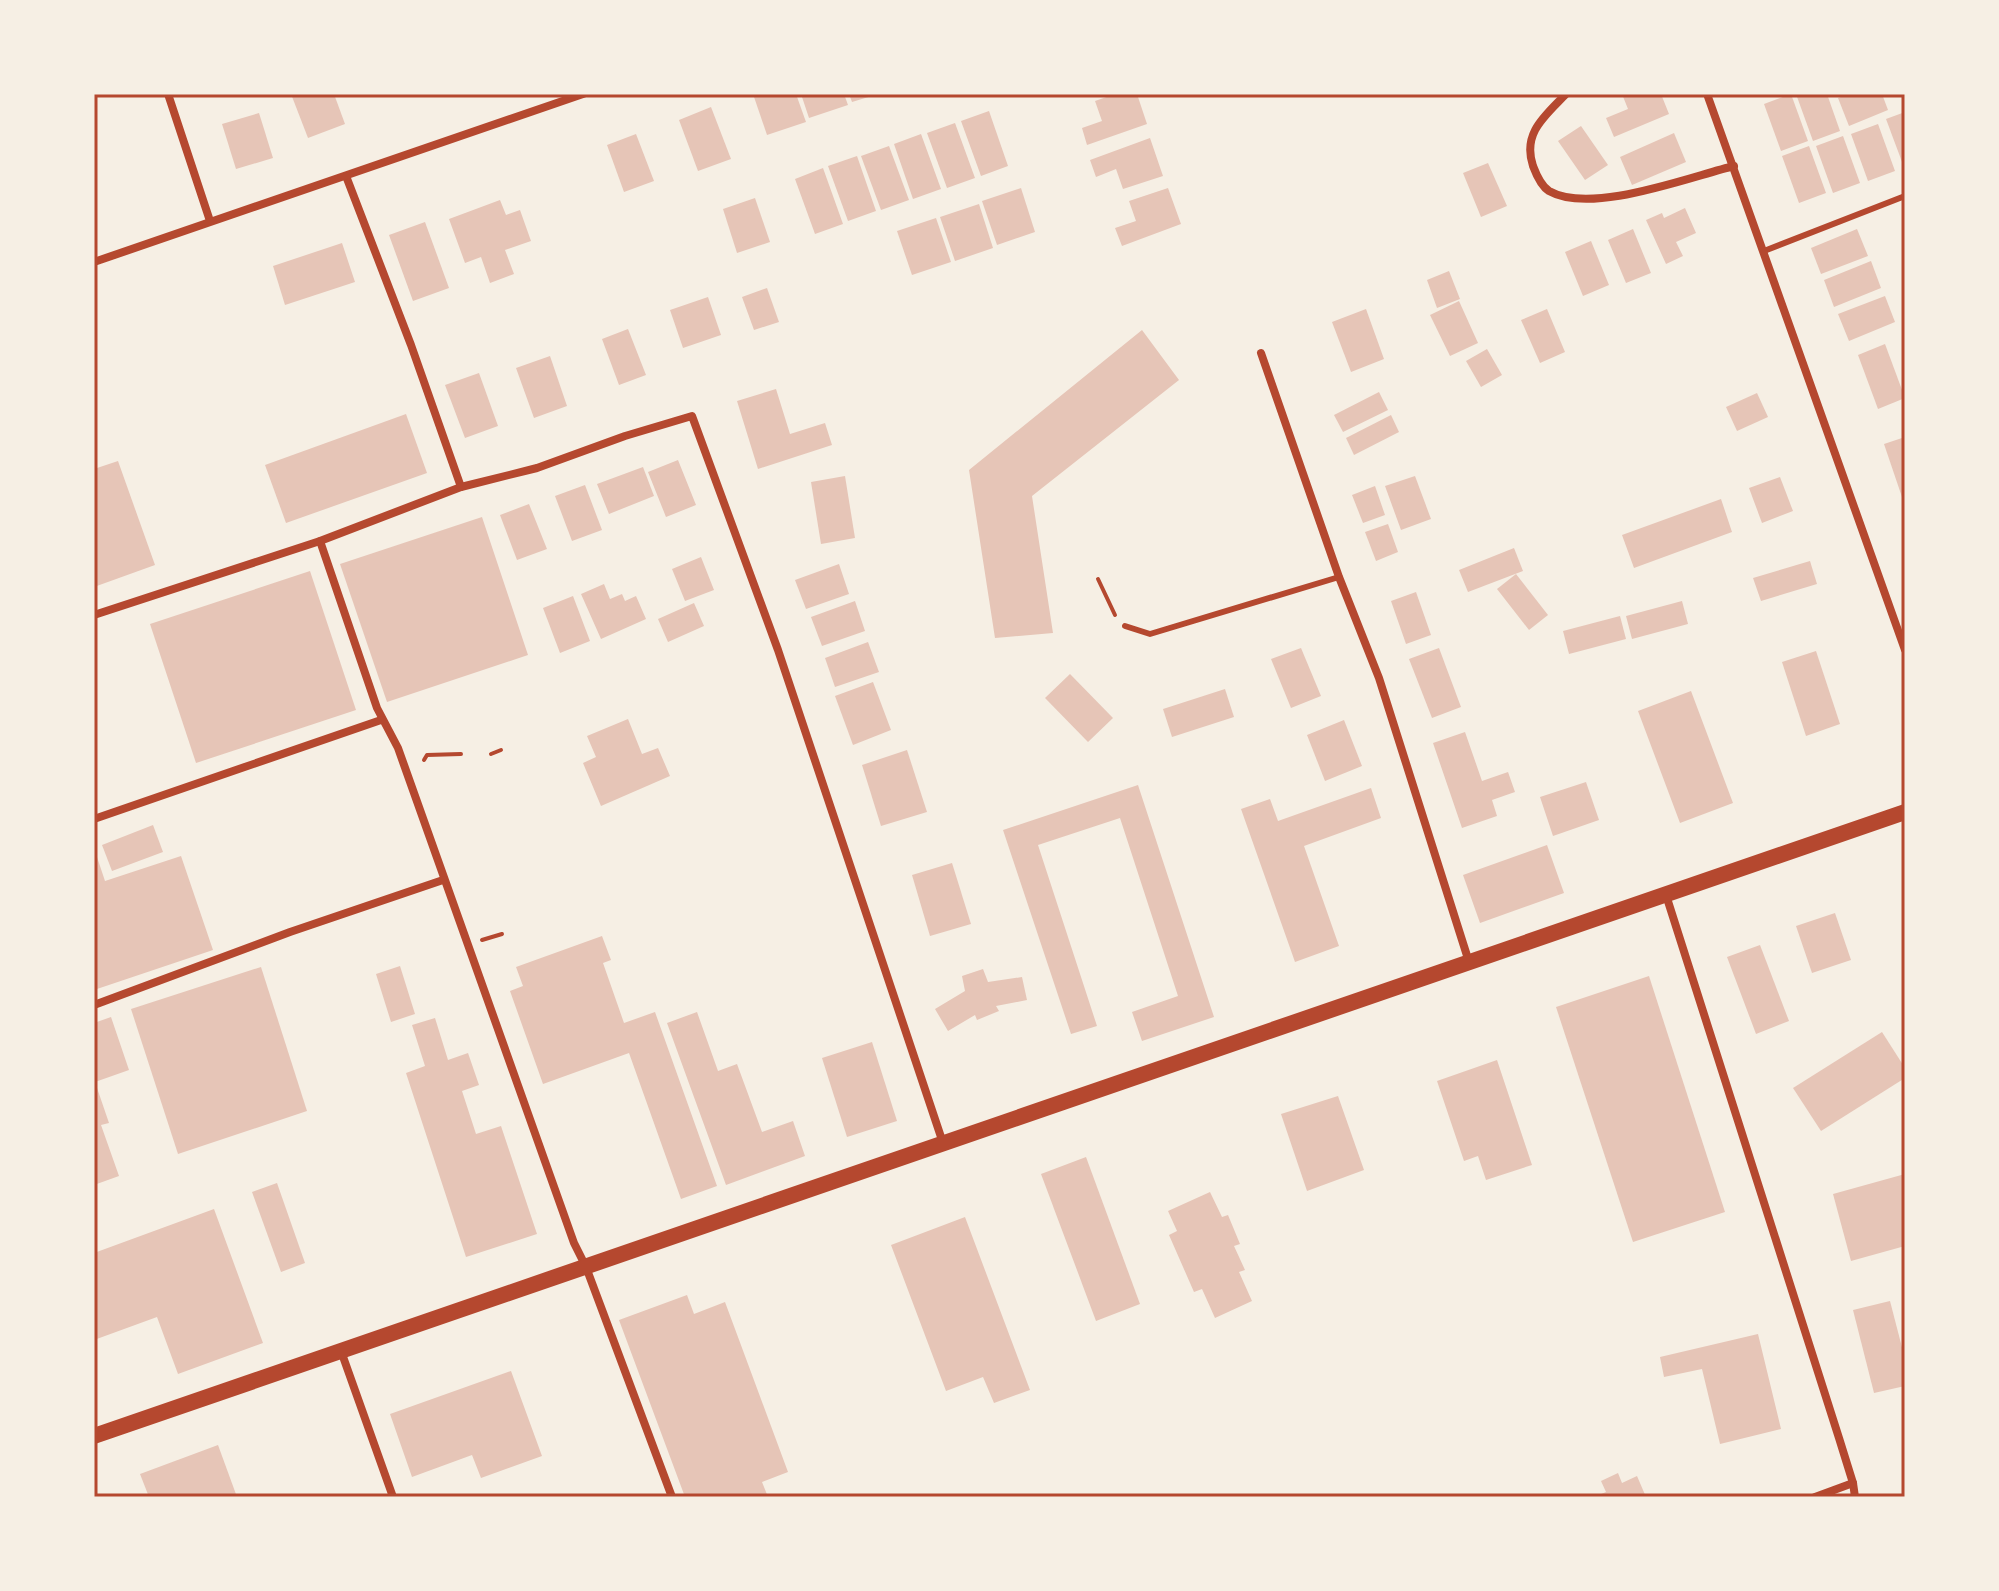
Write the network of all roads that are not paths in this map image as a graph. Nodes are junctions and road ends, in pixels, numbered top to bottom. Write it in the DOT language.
graph roads {
  1 [pos="168,94"];
  2 [pos="583,94"];
  3 [pos="1566,94"];
  4 [pos="1707,94"];
  5 [pos="1734,166"];
  6 [pos="346,176"];
  7 [pos="1905,196"];
  8 [pos="210,221"];
  9 [pos="1764,251"];
  10 [pos="94,262"];
  11 [pos="1261,353"];
  12 [pos="461,487"];
  13 [pos="320,541"];
  14 [pos="1339,577"];
  15 [pos="94,615"];
  16 [pos="1125,626"];
  17 [pos="1905,650"];
  18 [pos="381,720"];
  19 [pos="1905,812"];
  20 [pos="94,819"];
  21 [pos="443,880"];
  22 [pos="1666,894"];
  23 [pos="1469,962"];
  24 [pos="94,1005"];
  25 [pos="943,1144"];
  26 [pos="586,1267"];
  27 [pos="341,1351"];
  28 [pos="94,1436"];
  29 [pos="1853,1483"];
  30 [pos="393,1497"];
  31 [pos="672,1497"];
  32 [pos="1815,1497"];
  33 [pos="1855,1497"];
  1 -- 8 [label="street"];
  2 -- 6 [label="street"];
  3 -- 5 [label="street"];
  4 -- 5 [label="street"];
  5 -- 9 [label="street"];
  6 -- 8 [label="street"];
  6 -- 12 [label="street"];
  7 -- 9 [label="lane"];
  8 -- 10 [label="street"];
  9 -- 17 [label="street"];
  11 -- 14 [label="street"];
  12 -- 13 [label="street"];
  12 -- 25 [label="street"];
  13 -- 15 [label="street"];
  13 -- 18 [label="street"];
  14 -- 16 [label="lane"];
  14 -- 23 [label="street"];
  18 -- 20 [label="street"];
  18 -- 21 [label="street"];
  19 -- 22 [label="main road"];
  21 -- 24 [label="street"];
  21 -- 26 [label="street"];
  22 -- 23 [label="main road"];
  22 -- 29 [label="street"];
  23 -- 25 [label="main road"];
  25 -- 26 [label="main road"];
  26 -- 27 [label="main road"];
  26 -- 31 [label="street"];
  27 -- 28 [label="main road"];
  27 -- 30 [label="street"];
  29 -- 32 [label="street"];
  29 -- 33 [label="street"];
}
